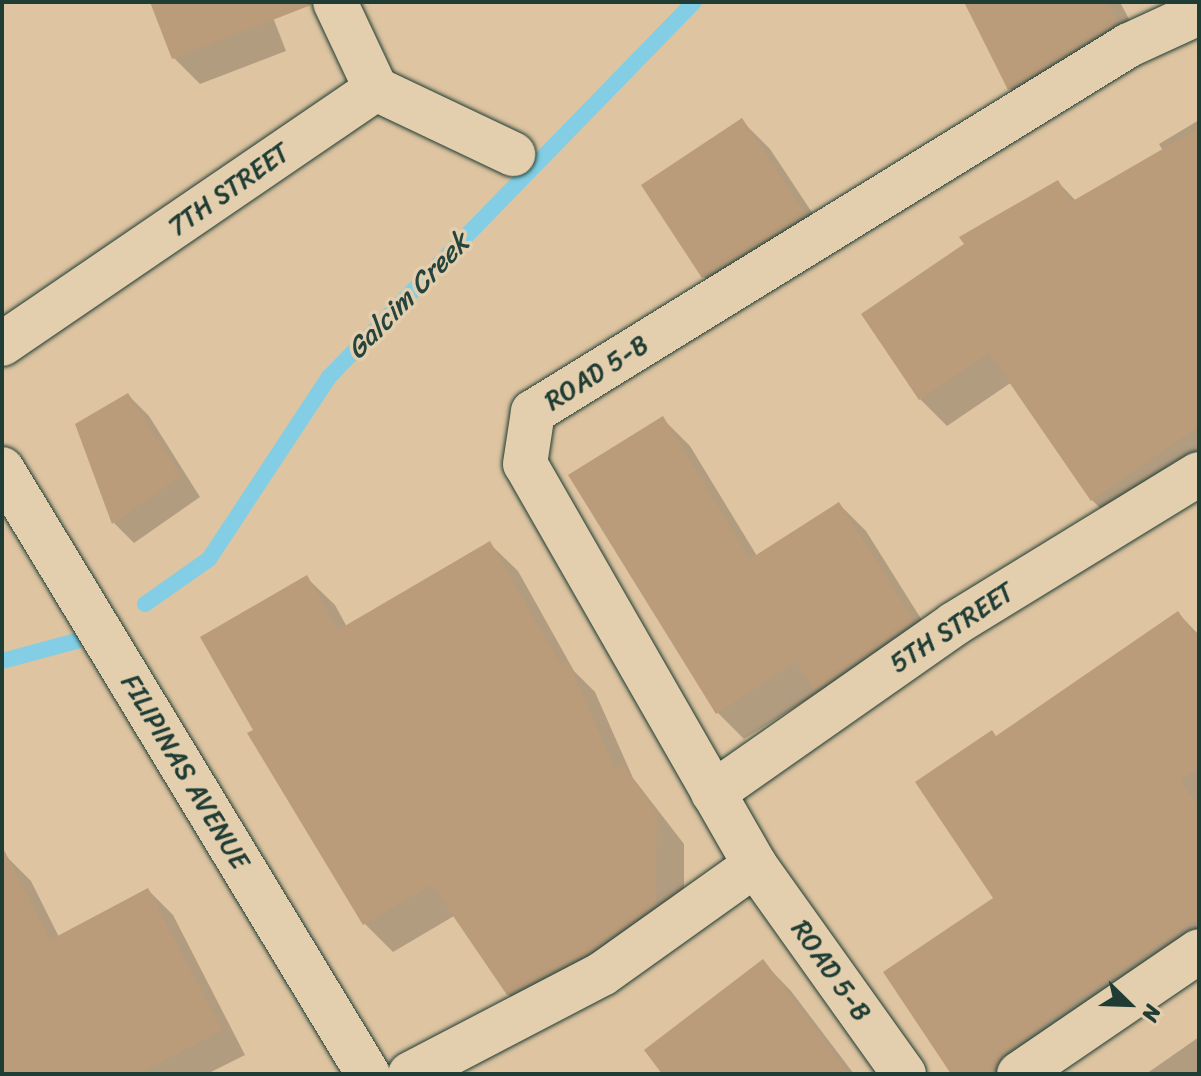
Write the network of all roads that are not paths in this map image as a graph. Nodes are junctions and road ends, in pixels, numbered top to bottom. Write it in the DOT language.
graph roads {
  1 [pos="335,2"];
  2 [pos="1199,13"];
  3 [pos="376,89"];
  4 [pos="513,154"];
  5 [pos="2,344"];
  6 [pos="2,469"];
  7 [pos="1199,474"];
  8 [pos="713,793"];
  9 [pos="755,865"];
  10 [pos="1199,951"];
  11 [pos="368,1074"];
  12 [pos="410,1074"];
  13 [pos="904,1074"];
  14 [pos="1019,1074"];
  1 -- 3 [label="street"];
  2 -- 8 [label="street, ROAD 5-B"];
  3 -- 4 [label="street"];
  3 -- 5 [label="street, 7TH STREET"];
  6 -- 11 [label="street, FILIPINAS AVENUE"];
  7 -- 8 [label="street, 5TH STREET"];
  8 -- 9 [label="street, ROAD 5-B"];
  9 -- 12 [label="street"];
  9 -- 13 [label="street, ROAD 5-B"];
  10 -- 14 [label="street"];
}
